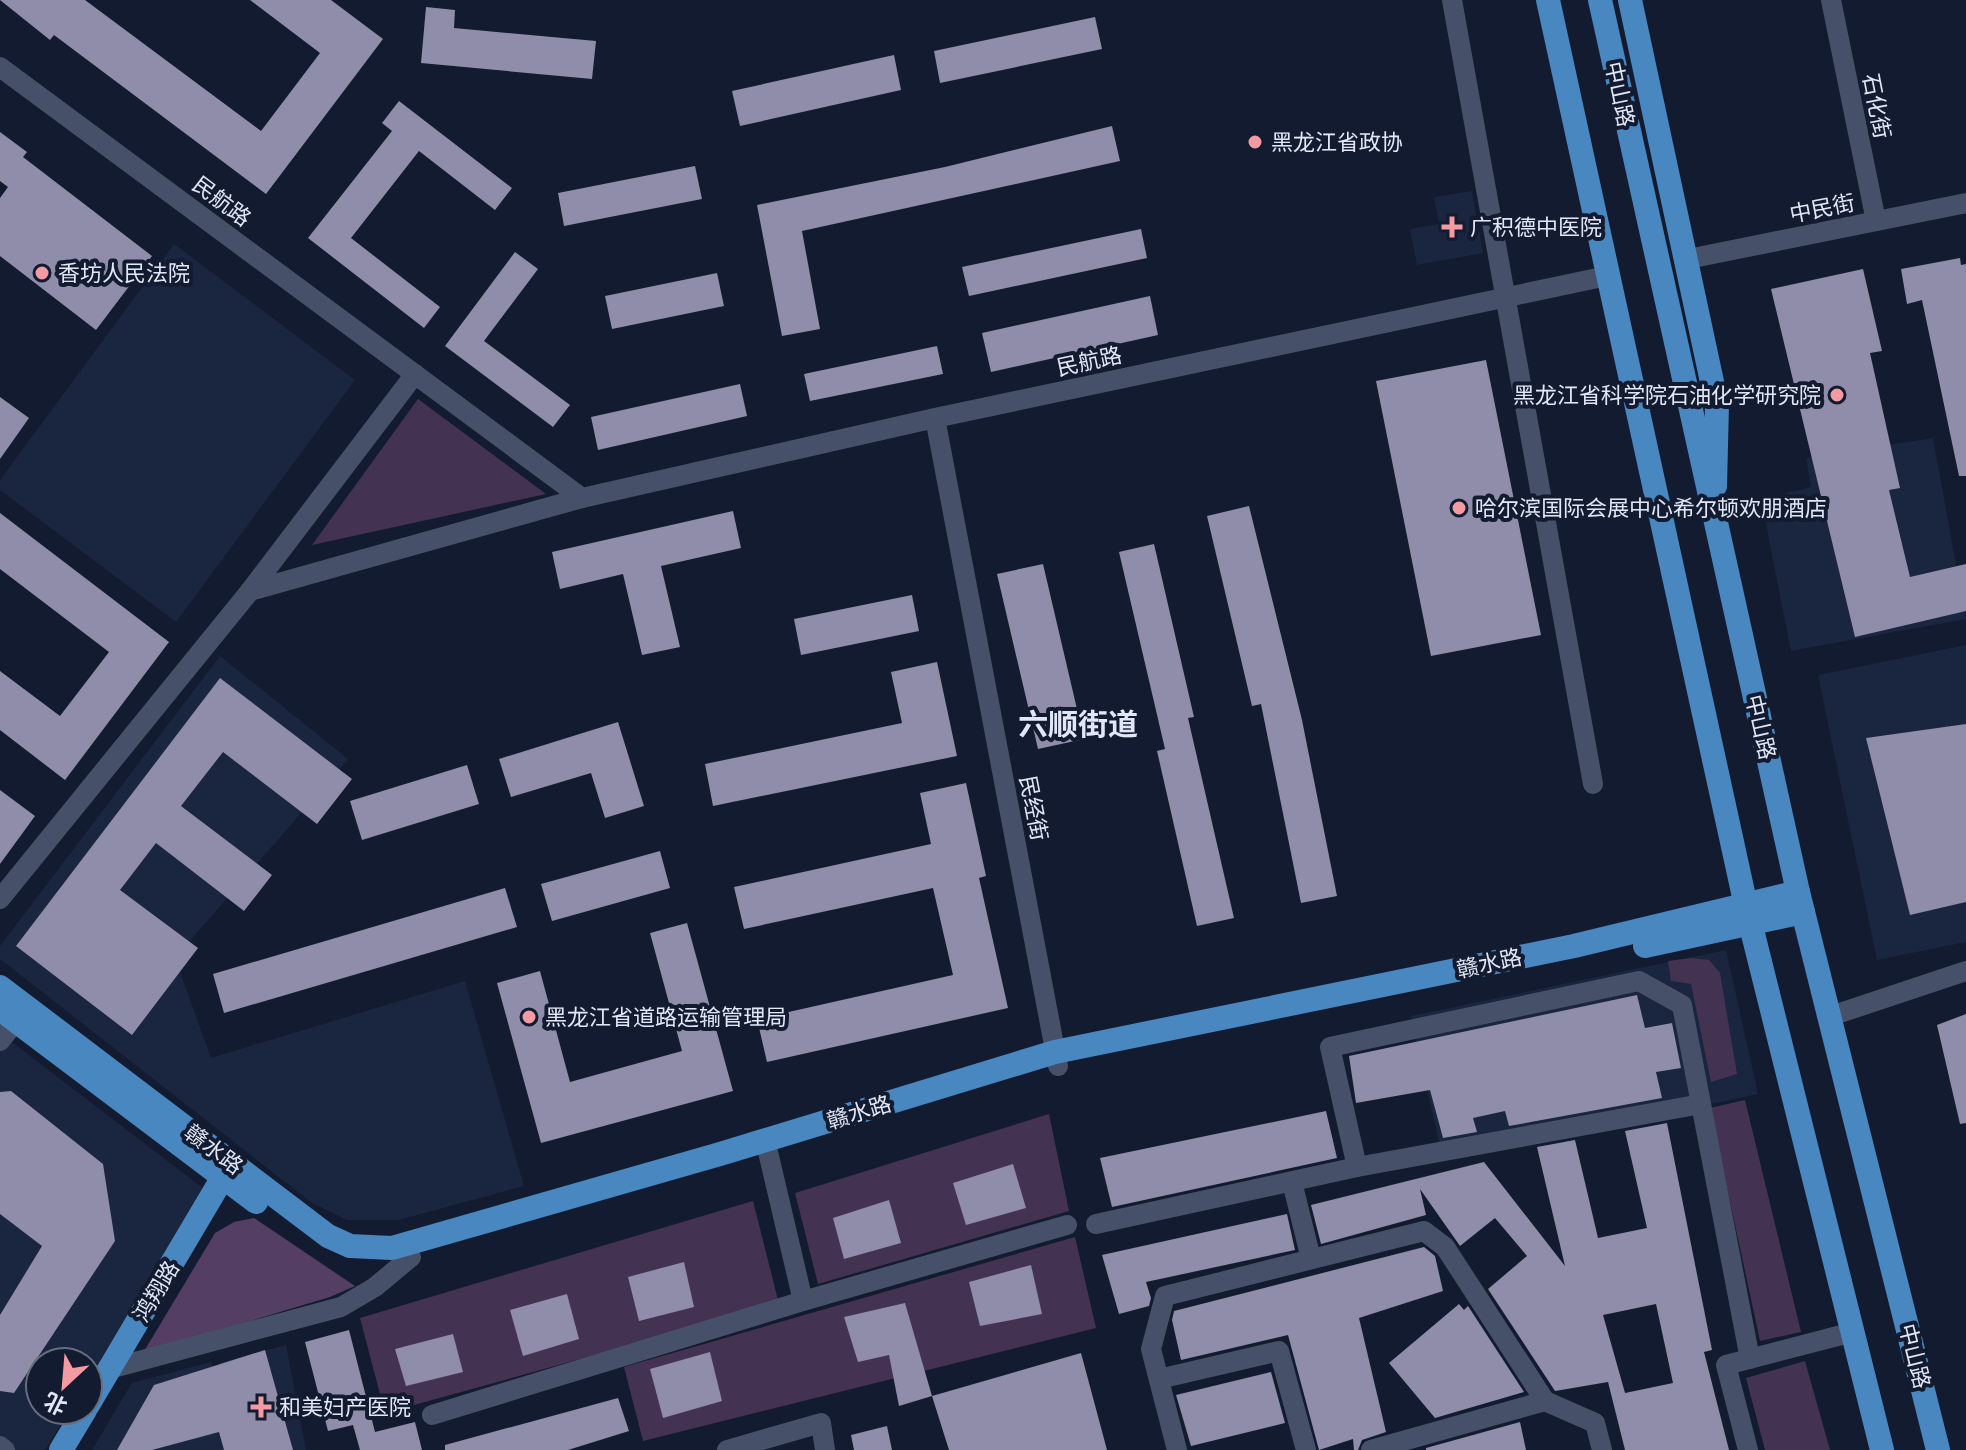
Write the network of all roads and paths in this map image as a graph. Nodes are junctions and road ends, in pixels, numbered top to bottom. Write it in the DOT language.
graph roads {
  1 [pos="1452,0"];
  2 [pos="1548,0"];
  3 [pos="1600,0"];
  4 [pos="1630,0"];
  5 [pos="1831,0"];
  6 [pos="0,67"];
  7 [pos="1966,203"];
  8 [pos="1876,221"];
  9 [pos="1688,259"];
  10 [pos="1607,276"];
  11 [pos="1504,298"];
  12 [pos="415,374"];
  13 [pos="935,418"];
  14 [pos="582,498"];
  15 [pos="1713,516"];
  16 [pos="250,591"];
  17 [pos="1593,784"];
  18 [pos="0,899"];
  19 [pos="1800,902"];
  20 [pos="1748,915"];
  21 [pos="1966,971"];
  22 [pos="0,987"];
  23 [pos="8,1015"];
  24 [pos="1831,1016"];
  25 [pos="0,1041"];
  26 [pos="1056,1059"];
  27 [pos="1701,1104"];
  28 [pos="768,1152"];
  29 [pos="1357,1167"];
  30 [pos="223,1177"];
  31 [pos="1292,1182"];
  32 [pos="1096,1224"];
  33 [pos="1067,1225"];
  34 [pos="411,1257"];
  35 [pos="1311,1259"];
  36 [pos="803,1301"];
  37 [pos="1853,1332"];
  38 [pos="1750,1359"];
  39 [pos="109,1369"];
  40 [pos="104,1378"];
  41 [pos="1159,1379"];
  42 [pos="1545,1401"];
  43 [pos="432,1415"];
  44 [pos="75,1426"];
  45 [pos="0,1446"];
  46 [pos="5,1450"];
  47 [pos="61,1450"];
  48 [pos="727,1450"];
  49 [pos="825,1450"];
  50 [pos="1177,1450"];
  51 [pos="1306,1450"];
  52 [pos="1371,1450"];
  53 [pos="1602,1450"];
  54 [pos="1748,1450"];
  55 [pos="1882,1450"];
  56 [pos="1938,1450"];
  1 -- 11 [label="street"];
  2 -- 10 [label="main road"];
  3 -- 15 [label="main road, 中山路"];
  4 -- 9 [label="main road"];
  5 -- 8 [label="street, 石化街"];
  6 -- 12 [label="street, 民航路"];
  7 -- 8 [label="street, 中民街"];
  8 -- 9 [label="street, 中民街"];
  9 -- 15 [label="main road"];
  10 -- 11 [label="street, 民航路"];
  10 -- 20 [label="main road"];
  11 -- 13 [label="street, 民航路"];
  11 -- 17 [label="street"];
  12 -- 14 [label="street, 民航路"];
  12 -- 16 [label="street"];
  13 -- 14 [label="street, 民航路"];
  13 -- 26 [label="street, 民经街"];
  14 -- 16 [label="street, 民航路"];
  15 -- 19 [label="main road, 中山路"];
  16 -- 18 [label="street"];
  19 -- 20 [label="main road, 赣水路"];
  19 -- 24 [label="main road, 中山路"];
  20 -- 26 [label="main road, 赣水路"];
  20 -- 37 [label="main road"];
  21 -- 24 [label="street"];
  22 -- 26 [label="main road, 赣水路"];
  23 -- 25 [label="street"];
  23 -- 30 [label="main road, 赣水路"];
  24 -- 56 [label="main road, 中山路"];
  26 -- 28 [label="main road, 赣水路"];
  27 -- 29 [label="street"];
  27 -- 29 [label="street"];
  27 -- 38 [label="street"];
  28 -- 34 [label="main road, 赣水路"];
  28 -- 36 [label="street"];
  29 -- 31 [label="street"];
  30 -- 34 [label="main road, 赣水路"];
  30 -- 39 [label="main road, 鸿翔路"];
  31 -- 32 [label="street"];
  31 -- 35 [label="street"];
  33 -- 36 [label="street"];
  34 -- 39 [label="street, 赣水路"];
  35 -- 41 [label="street"];
  35 -- 42 [label="street"];
  36 -- 43 [label="street"];
  37 -- 38 [label="street"];
  37 -- 55 [label="main road"];
  38 -- 54 [label="street"];
  39 -- 40 [label="main road, 鸿翔路"];
  41 -- 50 [label="street"];
  41 -- 51 [label="street"];
  42 -- 52 [label="street"];
  42 -- 53 [label="street"];
  44 -- 47 [label="main road"];
  45 -- 46 [label="street"];
  48 -- 49 [label="street"];
}
